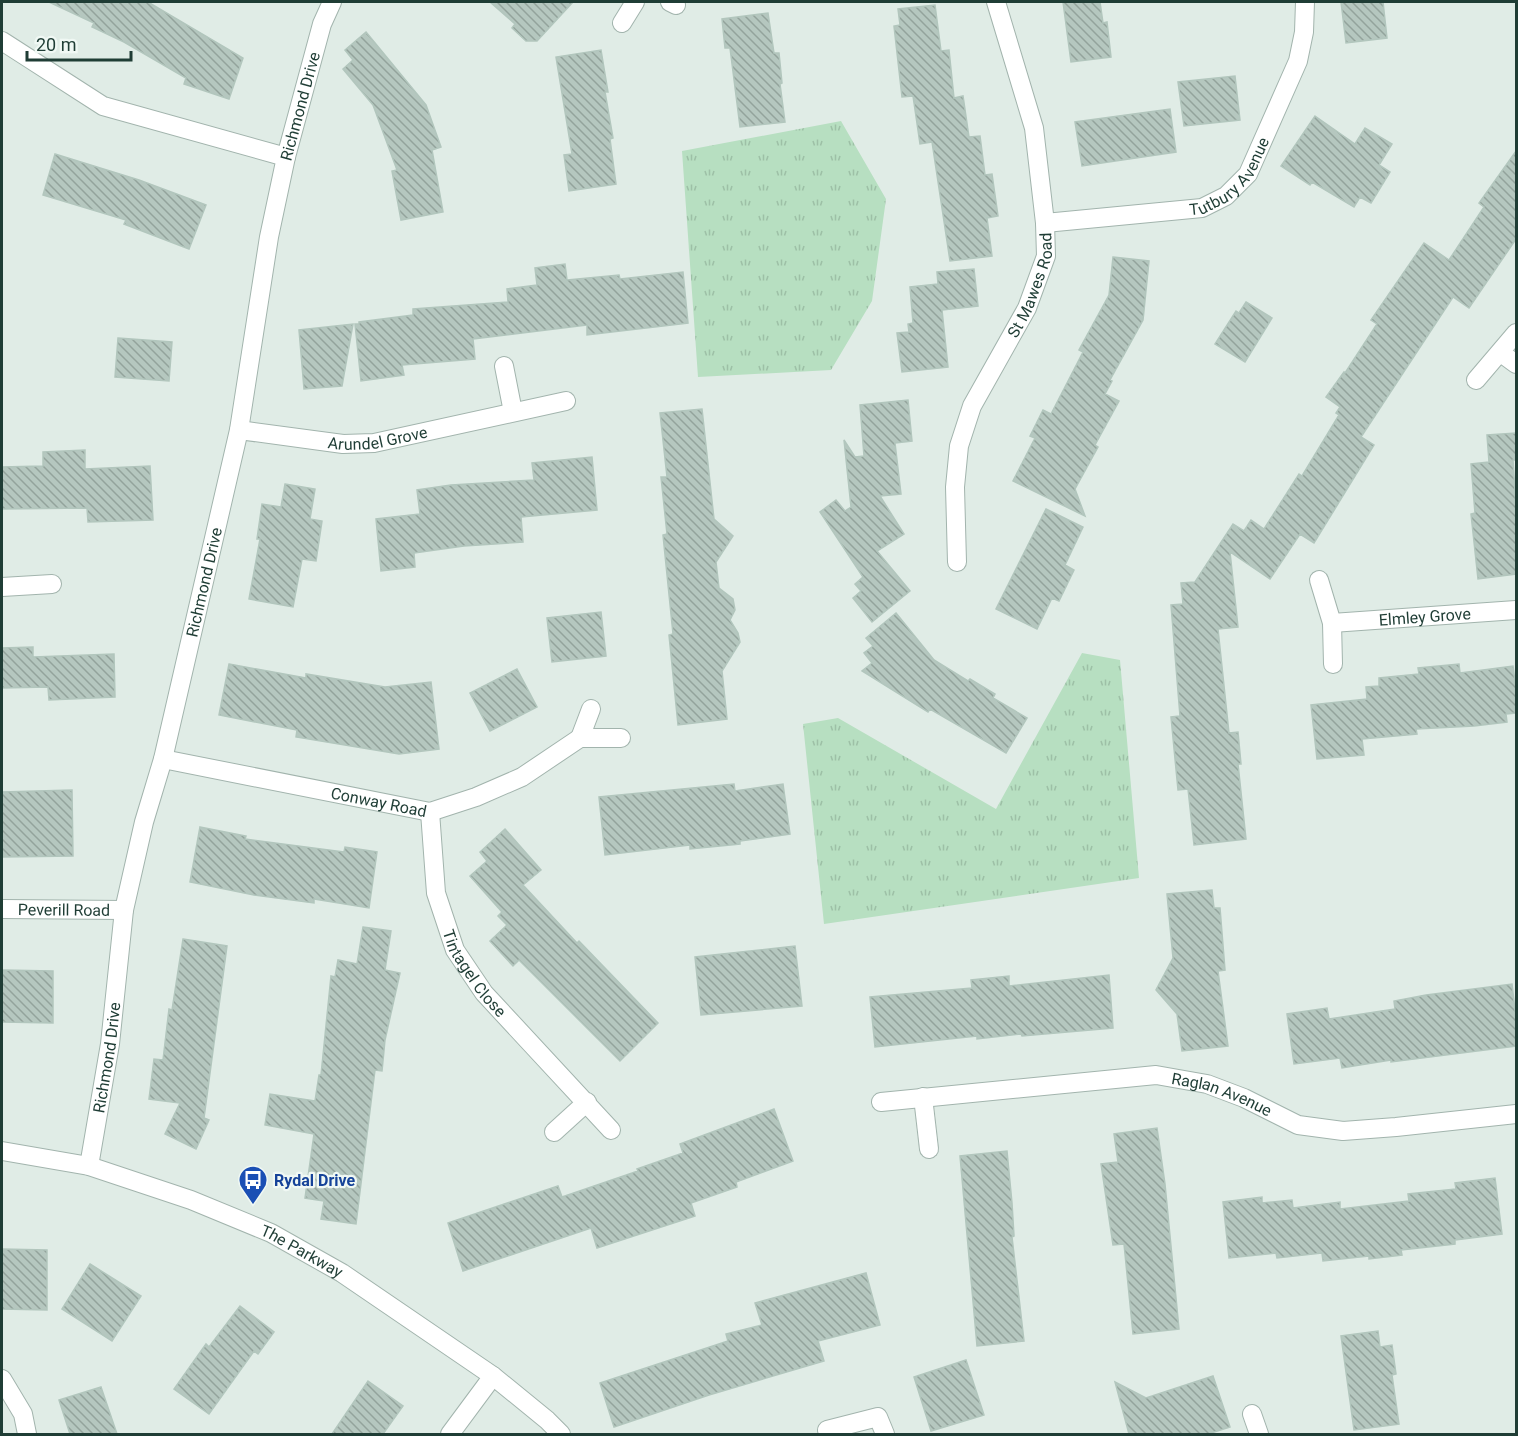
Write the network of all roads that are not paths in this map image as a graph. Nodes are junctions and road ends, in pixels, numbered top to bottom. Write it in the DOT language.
graph roads {
  1 [pos="332,2"];
  2 [pos="635,2"];
  3 [pos="996,2"];
  4 [pos="1305,2"];
  5 [pos="622,23"];
  6 [pos="2,40"];
  7 [pos="286,157"];
  8 [pos="1045,223"];
  9 [pos="1516,333"];
  10 [pos="1501,353"];
  11 [pos="1516,364"];
  12 [pos="504,366"];
  13 [pos="1476,380"];
  14 [pos="566,401"];
  15 [pos="513,412"];
  16 [pos="239,430"];
  17 [pos="957,562"];
  18 [pos="1319,580"];
  19 [pos="52,584"];
  20 [pos="2,587"];
  21 [pos="1516,610"];
  22 [pos="1332,623"];
  23 [pos="1333,664"];
  24 [pos="591,709"];
  25 [pos="580,738"];
  26 [pos="621,738"];
  27 [pos="163,759"];
  28 [pos="430,812"];
  29 [pos="2,909"];
  30 [pos="124,910"];
  31 [pos="923,1097"];
  32 [pos="587,1102"];
  33 [pos="881,1102"];
  34 [pos="1516,1114"];
  35 [pos="611,1130"];
  36 [pos="554,1132"];
  37 [pos="929,1149"];
  38 [pos="2,1151"];
  39 [pos="89,1166"];
  40 [pos="493,1376"];
  41 [pos="2,1379"];
  42 [pos="1252,1414"];
  43 [pos="827,1430"];
  44 [pos="27,1434"];
  45 [pos="450,1434"];
  46 [pos="561,1434"];
  47 [pos="885,1434"];
  48 [pos="1258,1434"];
  1 -- 7 [label="street, Richmond Drive"];
  2 -- 5 [label="street"];
  3 -- 8 [label="street, St Mawes Road"];
  4 -- 8 [label="street, Tutbury Avenue"];
  6 -- 7 [label="street"];
  7 -- 16 [label="street, Richmond Drive"];
  8 -- 17 [label="street, St Mawes Road"];
  9 -- 10 [label="street"];
  10 -- 11 [label="street"];
  10 -- 13 [label="street"];
  12 -- 15 [label="street"];
  14 -- 15 [label="street, Arundel Grove"];
  15 -- 16 [label="street, Arundel Grove"];
  16 -- 27 [label="street, Richmond Drive"];
  18 -- 22 [label="street"];
  19 -- 20 [label="street"];
  21 -- 22 [label="street, Elmley Grove"];
  22 -- 23 [label="street"];
  24 -- 25 [label="street"];
  25 -- 26 [label="street"];
  25 -- 28 [label="street, Conway Road"];
  27 -- 28 [label="street, Conway Road"];
  27 -- 30 [label="street, Richmond Drive"];
  28 -- 32 [label="street, Tintagel Close"];
  29 -- 30 [label="street, Peverill Road"];
  30 -- 39 [label="street, Richmond Drive"];
  31 -- 33 [label="street, Raglan Avenue"];
  31 -- 34 [label="street, Raglan Avenue"];
  31 -- 37 [label="street"];
  32 -- 35 [label="street, Tintagel Close"];
  32 -- 36 [label="street"];
  38 -- 39 [label="street, The Parkway"];
  39 -- 40 [label="street, The Parkway"];
  40 -- 45 [label="street"];
  40 -- 46 [label="street, The Parkway"];
  41 -- 44 [label="street"];
  42 -- 48 [label="street"];
  43 -- 47 [label="street"];
}
